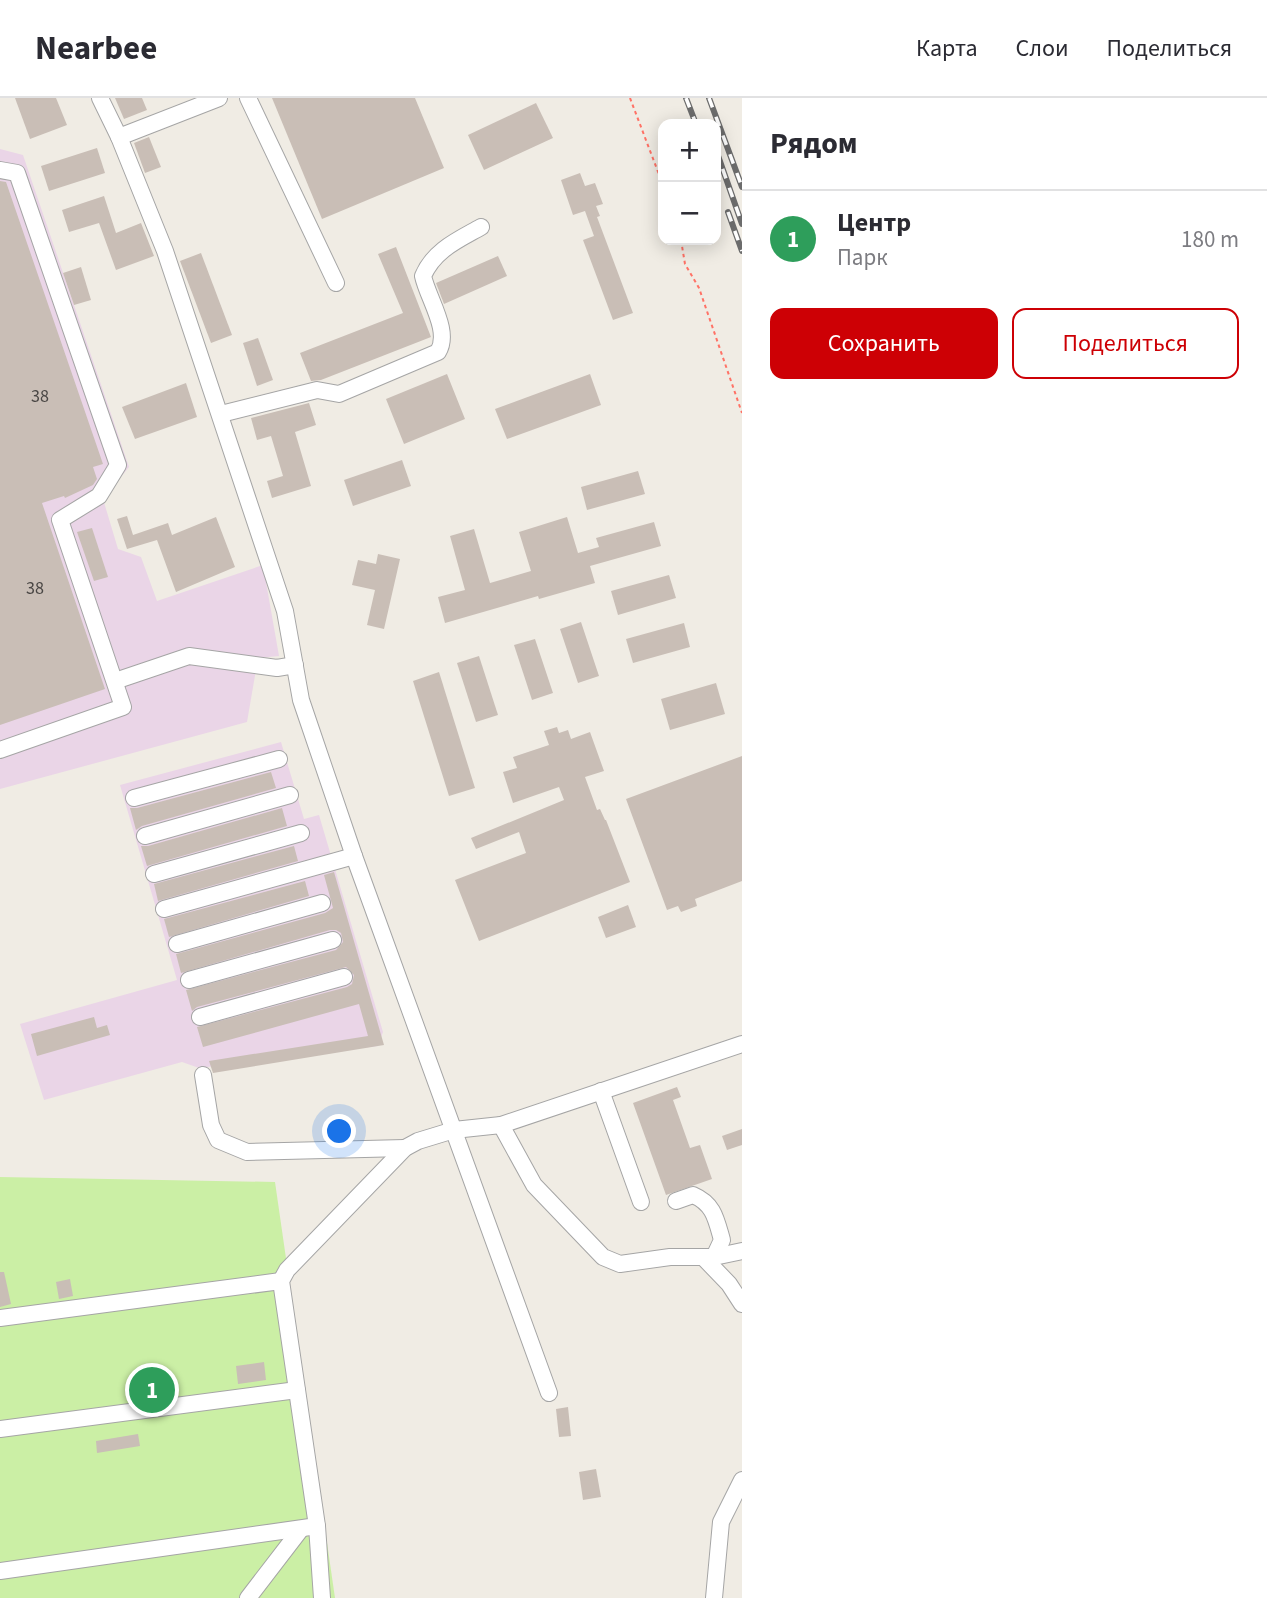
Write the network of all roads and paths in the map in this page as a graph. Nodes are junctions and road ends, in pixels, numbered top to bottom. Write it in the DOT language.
graph roads {
  1 [pos="100,98"];
  2 [pos="219,98"];
  3 [pos="248,98"];
  4 [pos="630,98"];
  5 [pos="119,137"];
  6 [pos="0,170"];
  7 [pos="662,182"];
  8 [pos="481,227"];
  9 [pos="682,245"];
  10 [pos="336,283"];
  11 [pos="742,413"];
  12 [pos="221,414"];
  13 [pos="295,665"];
  14 [pos="115,681"];
  15 [pos="0,750"];
  16 [pos="279,759"];
  17 [pos="290,795"];
  18 [pos="134,798"];
  19 [pos="301,833"];
  20 [pos="145,836"];
  21 [pos="354,856"];
  22 [pos="154,874"];
  23 [pos="322,903"];
  24 [pos="164,909"];
  25 [pos="333,940"];
  26 [pos="177,944"];
  27 [pos="344,977"];
  28 [pos="189,980"];
  29 [pos="201,1017"];
  30 [pos="742,1044"];
  31 [pos="203,1075"];
  32 [pos="601,1091"];
  33 [pos="501,1125"];
  34 [pos="454,1130"];
  35 [pos="405,1148"];
  36 [pos="677,1201"];
  37 [pos="641,1202"];
  38 [pos="742,1251"];
  39 [pos="708,1257"];
  40 [pos="281,1281"];
  41 [pos="742,1304"];
  42 [pos="0,1318"];
  43 [pos="297,1390"];
  44 [pos="549,1393"];
  45 [pos="0,1429"];
  46 [pos="742,1480"];
  47 [pos="309,1527"];
  48 [pos="0,1571"];
  49 [pos="248,1598"];
  50 [pos="322,1598"];
  51 [pos="714,1598"];
  1 -- 5 [label="street"];
  2 -- 5 [label="street"];
  3 -- 10 [label="street"];
  4 -- 7 [label="path"];
  5 -- 12 [label="street"];
  6 -- 14 [label="street"];
  8 -- 12 [label="street"];
  9 -- 11 [label="path"];
  12 -- 13 [label="street"];
  13 -- 14 [label="street"];
  13 -- 21 [label="street"];
  14 -- 15 [label="street"];
  16 -- 18 [label="street"];
  17 -- 20 [label="street"];
  19 -- 22 [label="street"];
  21 -- 24 [label="street"];
  21 -- 34 [label="street"];
  23 -- 26 [label="street"];
  25 -- 28 [label="street"];
  27 -- 29 [label="street"];
  30 -- 32 [label="street"];
  31 -- 35 [label="street"];
  32 -- 33 [label="street"];
  32 -- 37 [label="street"];
  33 -- 34 [label="street"];
  33 -- 39 [label="street"];
  34 -- 35 [label="street"];
  34 -- 44 [label="street"];
  35 -- 40 [label="street"];
  36 -- 39 [label="street"];
  38 -- 39 [label="street"];
  39 -- 41 [label="street"];
  40 -- 42 [label="street"];
  40 -- 43 [label="street"];
  43 -- 45 [label="street"];
  43 -- 47 [label="street"];
  46 -- 51 [label="street"];
  47 -- 48 [label="street"];
  47 -- 49 [label="street"];
  47 -- 50 [label="street"];
}
